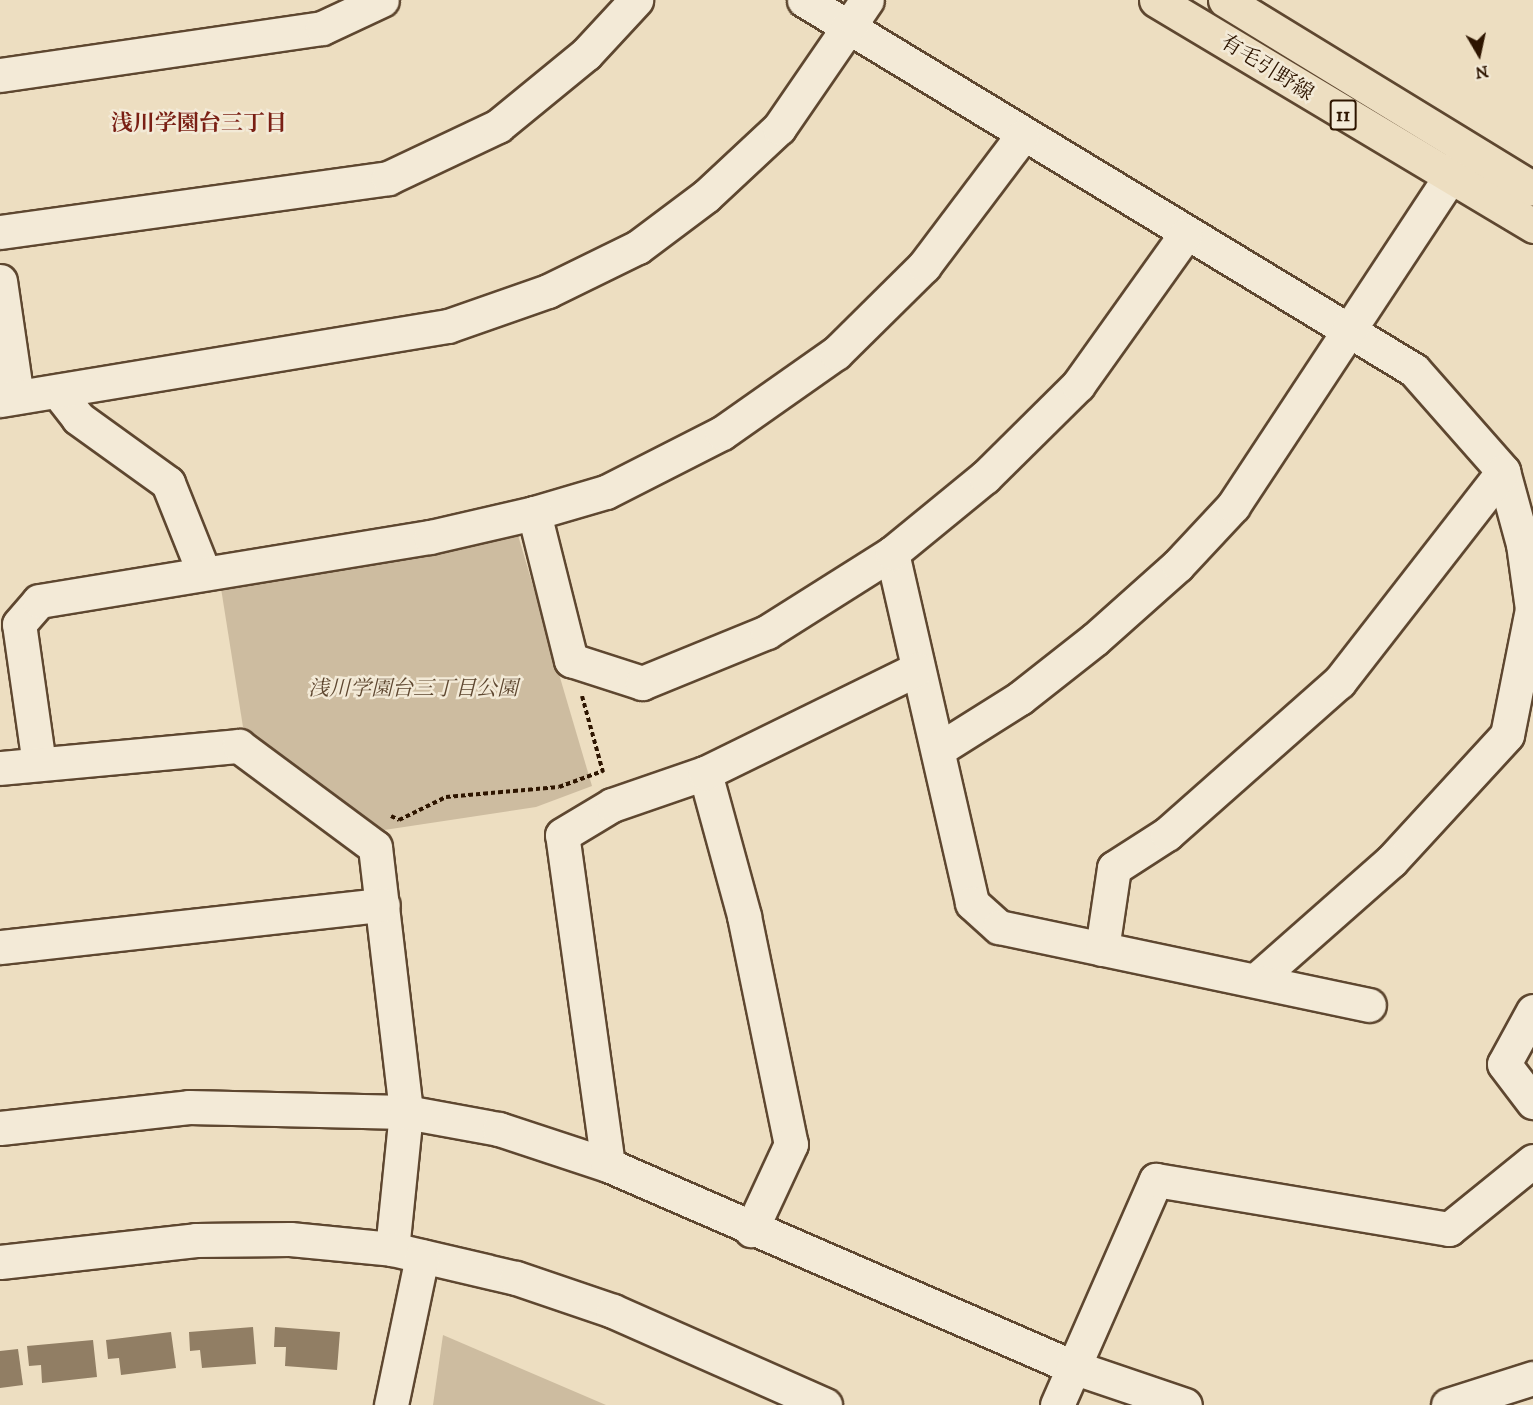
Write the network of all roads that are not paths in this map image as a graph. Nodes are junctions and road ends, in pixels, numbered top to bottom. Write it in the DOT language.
graph roads {
  1 [pos="382,0"];
  2 [pos="636,0"];
  3 [pos="804,0"];
  4 [pos="867,0"];
  5 [pos="1156,0"];
  6 [pos="1225,0"];
  7 [pos="850,28"];
  8 [pos="0,75"];
  9 [pos="1022,136"];
  10 [pos="1467,151"];
  11 [pos="1447,179"];
  12 [pos="1533,189"];
  13 [pos="1533,226"];
  14 [pos="0,232"];
  15 [pos="1185,235"];
  16 [pos="0,281"];
  17 [pos="1350,334"];
  18 [pos="58,392"];
  19 [pos="9,398"];
  20 [pos="1503,471"];
  21 [pos="534,513"];
  22 [pos="892,553"];
  23 [pos="204,573"];
  24 [pos="917,669"];
  25 [pos="939,749"];
  26 [pos="39,764"];
  27 [pos="0,768"];
  28 [pos="705,773"];
  29 [pos="382,905"];
  30 [pos="0,947"];
  31 [pos="1102,949"];
  32 [pos="1257,979"];
  33 [pos="1369,1005"];
  34 [pos="1533,1011"];
  35 [pos="1533,1102"];
  36 [pos="406,1112"];
  37 [pos="0,1128"];
  38 [pos="1533,1161"];
  39 [pos="608,1165"];
  40 [pos="751,1230"];
  41 [pos="407,1253"];
  42 [pos="0,1262"];
  43 [pos="1073,1367"];
  44 [pos="1533,1378"];
  45 [pos="392,1405"];
  46 [pos="825,1405"];
  47 [pos="1057,1405"];
  48 [pos="1185,1405"];
  49 [pos="1448,1405"];
  1 -- 8 [label="street"];
  2 -- 14 [label="street"];
  3 -- 7 [label="street"];
  4 -- 7 [label="street"];
  5 -- 11 [label="main road, 有毛引野線 / 11"];
  6 -- 10 [label="main road, 有毛引野線 / 11"];
  7 -- 9 [label="street"];
  7 -- 18 [label="street"];
  9 -- 15 [label="street"];
  9 -- 21 [label="street"];
  10 -- 11 [label="street"];
  10 -- 12 [label="main road, 有毛引野線 / 11"];
  11 -- 13 [label="main road, 有毛引野線 / 11"];
  11 -- 17 [label="street"];
  15 -- 17 [label="street"];
  15 -- 22 [label="street"];
  16 -- 19 [label="street"];
  17 -- 20 [label="street"];
  17 -- 25 [label="street"];
  18 -- 19 [label="street"];
  18 -- 23 [label="street"];
  20 -- 31 [label="street"];
  20 -- 32 [label="street"];
  21 -- 22 [label="street"];
  21 -- 23 [label="street"];
  22 -- 24 [label="street"];
  23 -- 26 [label="street"];
  24 -- 25 [label="street"];
  24 -- 28 [label="street"];
  25 -- 31 [label="street"];
  26 -- 27 [label="street"];
  26 -- 29 [label="street"];
  28 -- 39 [label="street"];
  28 -- 40 [label="street"];
  29 -- 30 [label="street"];
  29 -- 36 [label="street"];
  31 -- 32 [label="street"];
  32 -- 33 [label="street"];
  34 -- 35 [label="street"];
  36 -- 37 [label="street"];
  36 -- 39 [label="street"];
  36 -- 41 [label="street"];
  38 -- 43 [label="street"];
  39 -- 40 [label="street"];
  40 -- 43 [label="street"];
  41 -- 42 [label="street"];
  41 -- 45 [label="street"];
  41 -- 46 [label="street"];
  43 -- 47 [label="street"];
  43 -- 48 [label="street"];
  44 -- 49 [label="street"];
}
